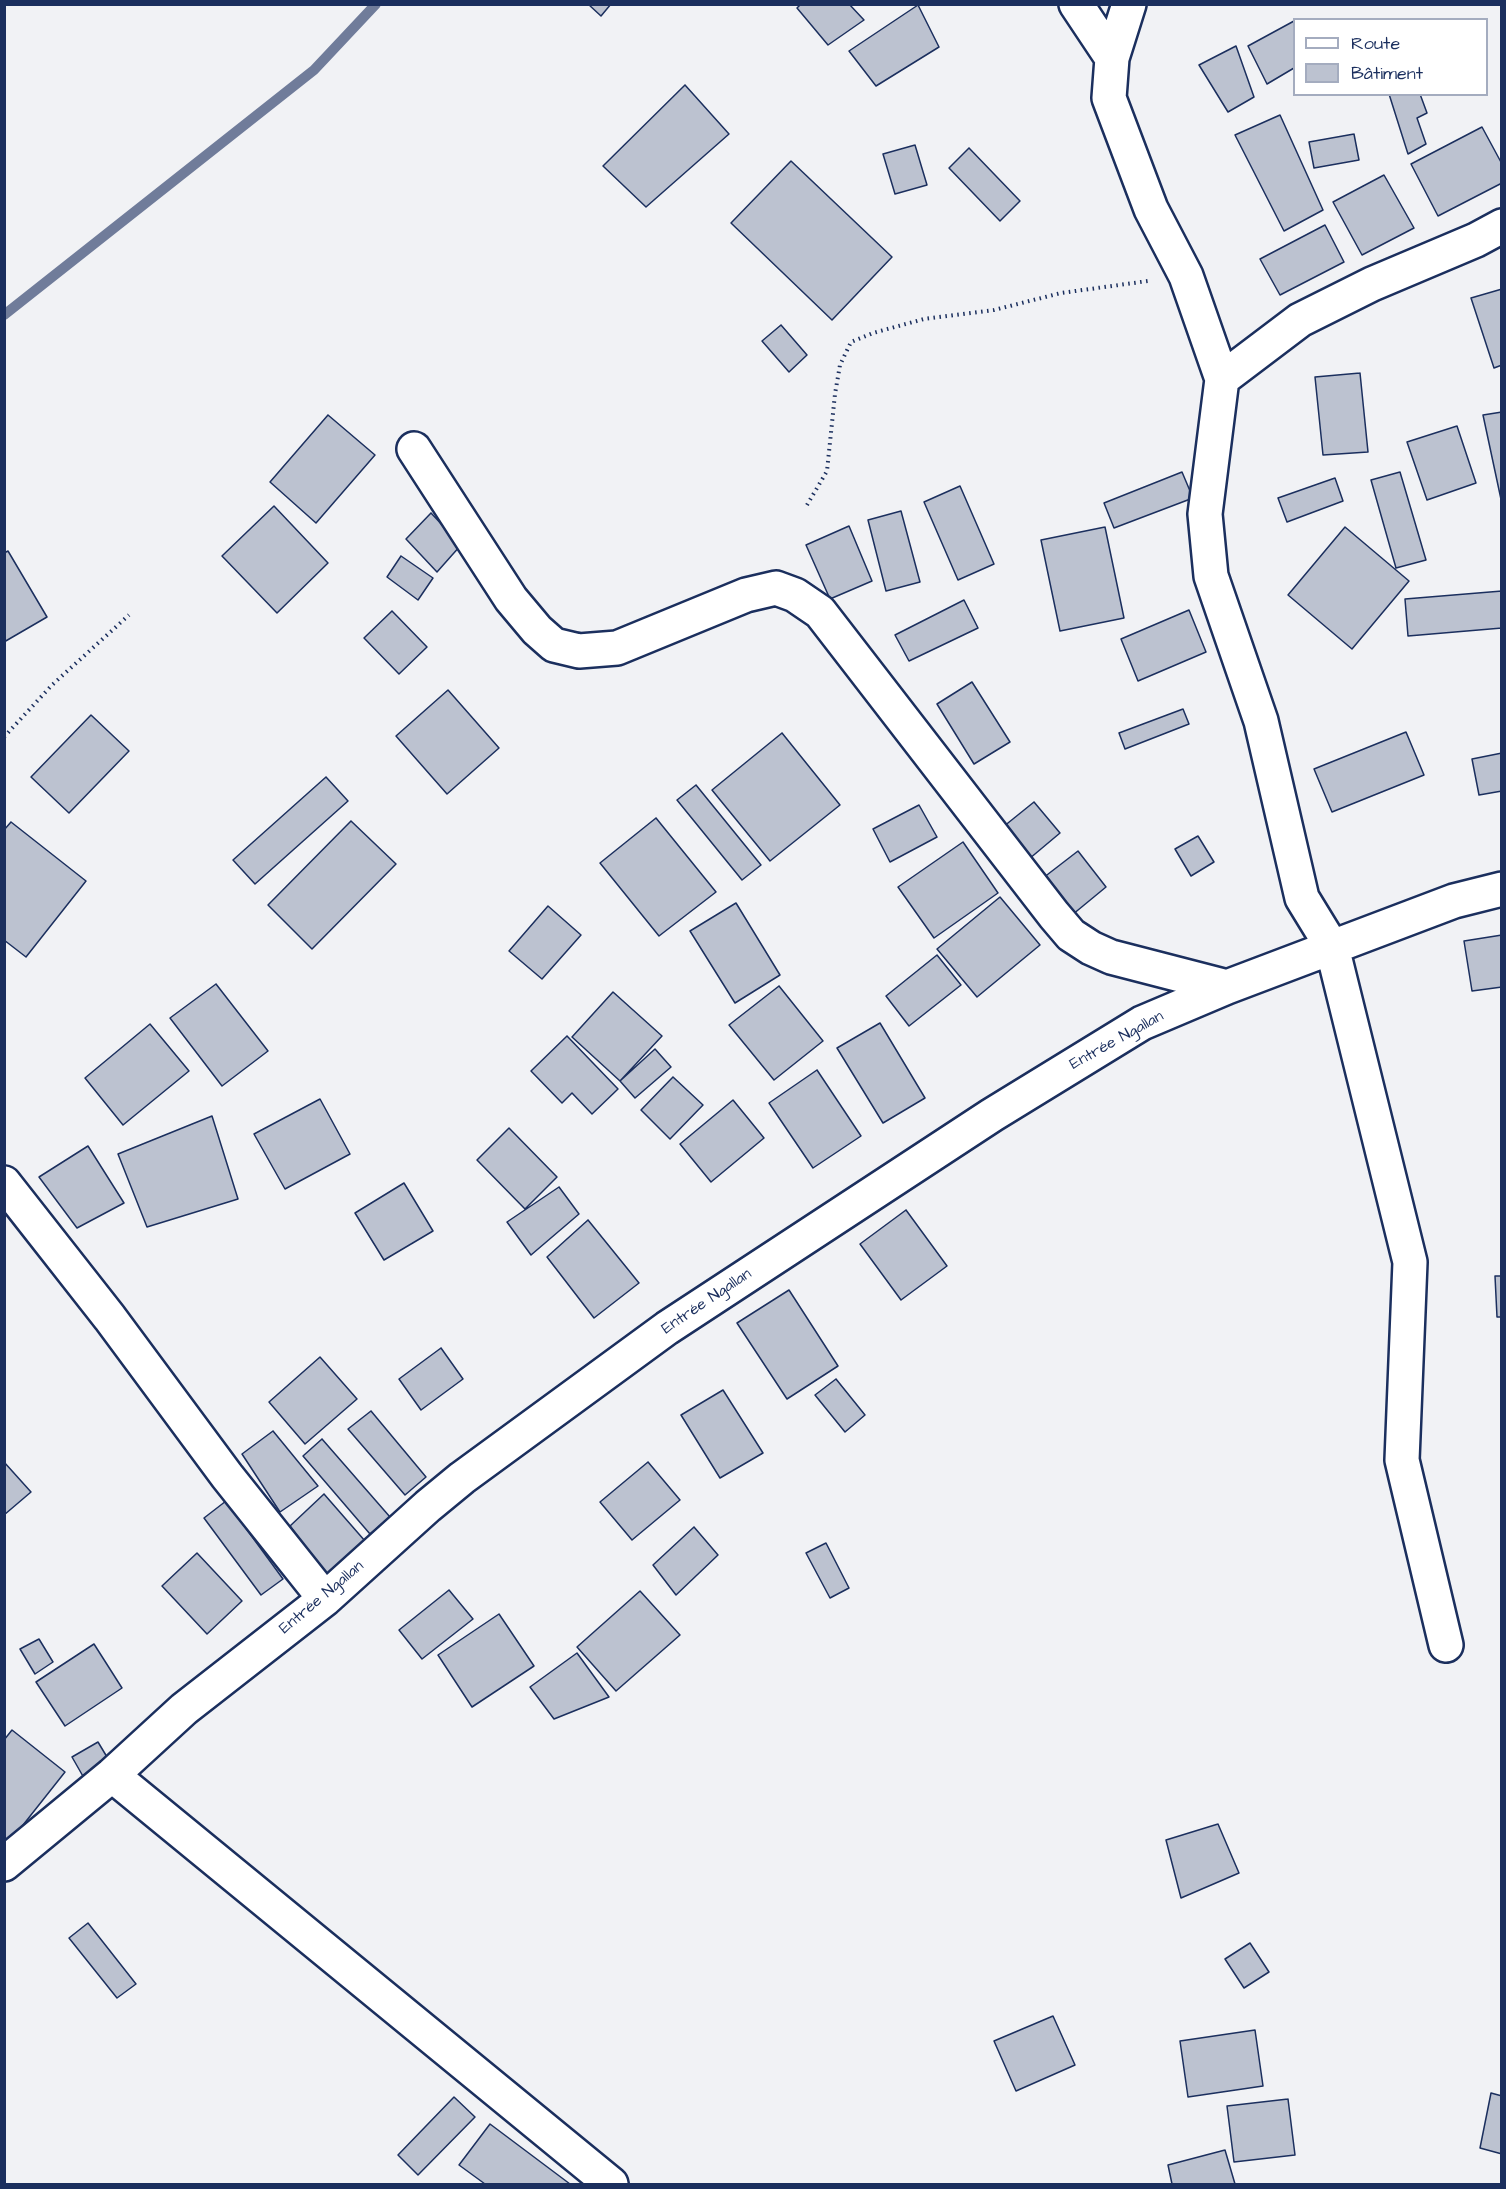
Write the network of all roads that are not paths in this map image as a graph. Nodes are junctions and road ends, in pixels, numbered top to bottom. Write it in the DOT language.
graph roads {
  1 [pos="1076,4"];
  2 [pos="1129,4"];
  3 [pos="1112,58"];
  4 [pos="1502,226"];
  5 [pos="1222,380"];
  6 [pos="414,449"];
  7 [pos="1502,889"];
  8 [pos="1332,947"];
  9 [pos="1227,987"];
  10 [pos="4,1183"];
  11 [pos="325,1599"];
  12 [pos="1446,1645"];
  13 [pos="112,1775"];
  14 [pos="4,1864"];
  15 [pos="611,2184"];
  1 -- 3 [label="street"];
  2 -- 3 [label="street"];
  3 -- 5 [label="street"];
  4 -- 5 [label="street"];
  5 -- 8 [label="street"];
  6 -- 9 [label="street"];
  7 -- 8 [label="street, Entrée Ngallan"];
  8 -- 9 [label="street, Entrée Ngallan"];
  8 -- 12 [label="street"];
  9 -- 11 [label="street, Entrée Ngallan"];
  10 -- 11 [label="street"];
  11 -- 13 [label="street, Entrée Ngallan"];
  13 -- 14 [label="street, Entrée Ngallan"];
  13 -- 15 [label="street"];
}
